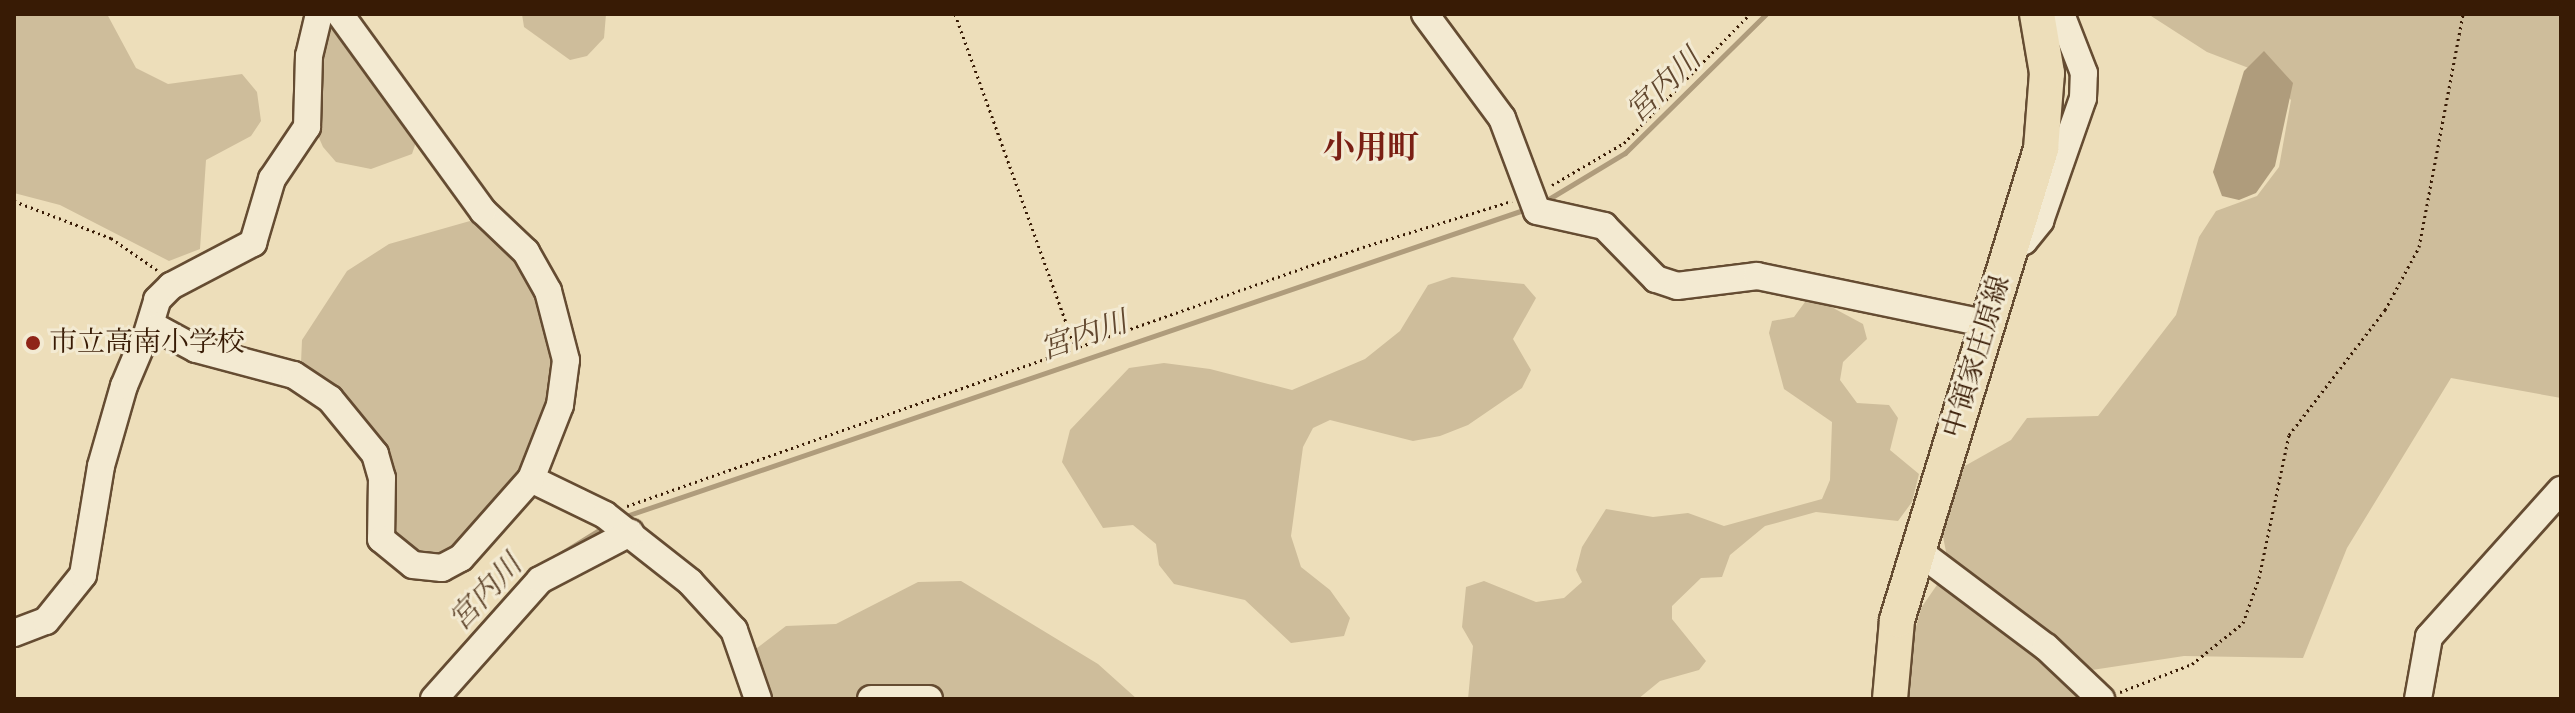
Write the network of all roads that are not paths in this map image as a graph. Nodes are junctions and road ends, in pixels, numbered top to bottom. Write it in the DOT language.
graph roads {
  1 [pos="319,14"];
  2 [pos="340,14"];
  3 [pos="1425,14"];
  4 [pos="2037,14"];
  5 [pos="2061,14"];
  6 [pos="2012,242"];
  7 [pos="1988,324"];
  8 [pos="146,337"];
  9 [pos="531,479"];
  10 [pos="2561,490"];
  11 [pos="617,524"];
  12 [pos="1918,551"];
  13 [pos="14,633"];
  14 [pos="744,664"];
  15 [pos="2101,697"];
  16 [pos="434,699"];
  17 [pos="743,699"];
  18 [pos="758,699"];
  19 [pos="871,699"];
  20 [pos="929,699"];
  21 [pos="1890,699"];
  22 [pos="2418,699"];
  1 -- 8 [label="street"];
  2 -- 9 [label="street"];
  3 -- 7 [label="street"];
  4 -- 6 [label="main road, 中領家庄原線"];
  5 -- 6 [label="street"];
  6 -- 7 [label="main road, 中領家庄原線"];
  7 -- 12 [label="main road, 中領家庄原線"];
  8 -- 9 [label="street"];
  8 -- 13 [label="street"];
  9 -- 11 [label="street"];
  10 -- 22 [label="street"];
  11 -- 14 [label="street"];
  11 -- 16 [label="street"];
  12 -- 15 [label="street"];
  12 -- 21 [label="main road, 中領家庄原線"];
  14 -- 17 [label="street"];
  14 -- 18 [label="street"];
  19 -- 20 [label="street"];
}
